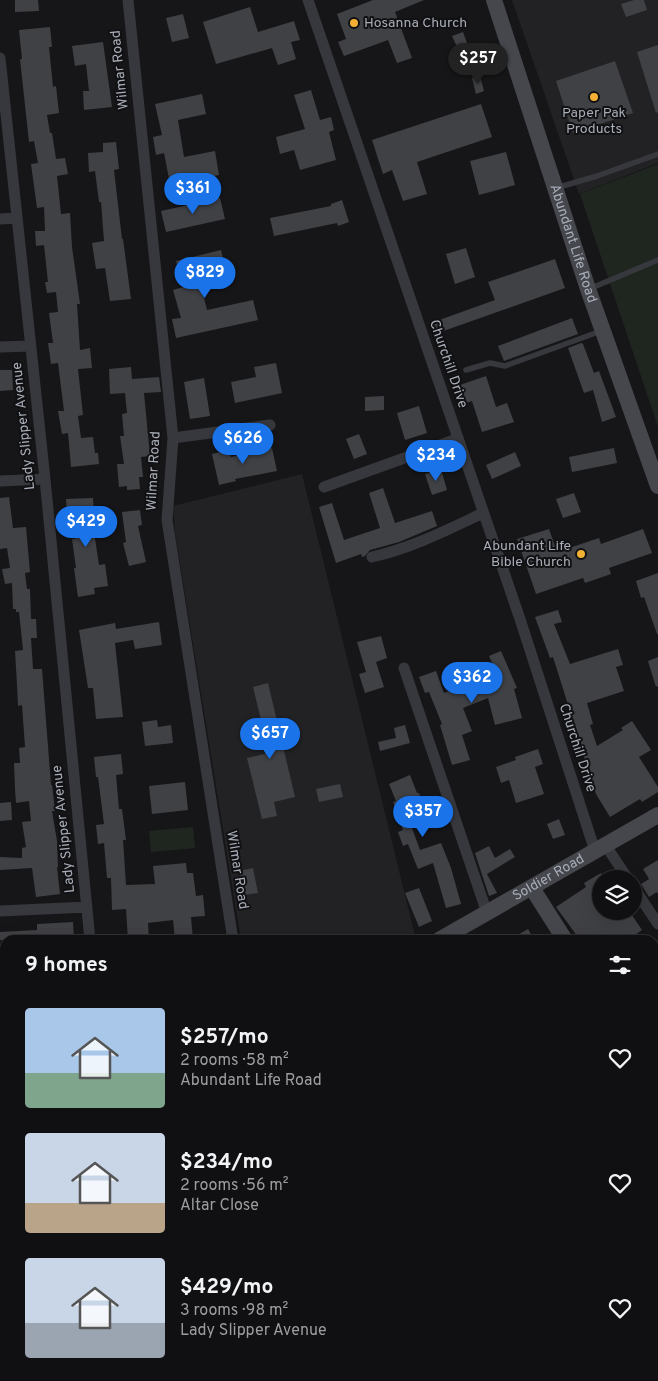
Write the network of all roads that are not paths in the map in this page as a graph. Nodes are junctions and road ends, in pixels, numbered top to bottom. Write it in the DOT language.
graph roads {
  1 [pos="128,0"];
  2 [pos="308,0"];
  3 [pos="494,0"];
  4 [pos="0,58"];
  5 [pos="2,90"];
  6 [pos="658,154"];
  7 [pos="556,188"];
  8 [pos="17,218"];
  9 [pos="0,219"];
  10 [pos="658,260"];
  11 [pos="588,289"];
  12 [pos="603,331"];
  13 [pos="30,346"];
  14 [pos="0,348"];
  15 [pos="466,370"];
  16 [pos="270,425"];
  17 [pos="173,438"];
  18 [pos="457,439"];
  19 [pos="45,478"];
  20 [pos="0,481"];
  21 [pos="658,486"];
  22 [pos="324,488"];
  23 [pos="483,513"];
  24 [pos="372,557"];
  25 [pos="404,668"];
  26 [pos="658,815"];
  27 [pos="601,848"];
  28 [pos="620,870"];
  29 [pos="532,888"];
  30 [pos="642,900"];
  31 [pos="87,907"];
  32 [pos="0,911"];
  33 [pos="487,913"];
  34 [pos="658,924"];
  35 [pos="90,935"];
  36 [pos="232,935"];
  37 [pos="448,935"];
  38 [pos="562,935"];
  1 -- 17 [label="street, Wilmar Road"];
  2 -- 18 [label="street, Churchill Drive"];
  3 -- 7 [label="street, Abundant Life Road"];
  4 -- 5 [label="street, Lady Slipper Avenue"];
  5 -- 8 [label="street, Lady Slipper Avenue"];
  6 -- 7 [label="lane"];
  7 -- 11 [label="street, Abundant Life Road"];
  8 -- 9 [label="street"];
  8 -- 13 [label="street, Lady Slipper Avenue"];
  10 -- 11 [label="lane"];
  11 -- 12 [label="street, Abundant Life Road"];
  12 -- 15 [label="lane"];
  12 -- 21 [label="street, Abundant Life Road"];
  13 -- 14 [label="street"];
  13 -- 19 [label="street, Lady Slipper Avenue"];
  16 -- 17 [label="street"];
  17 -- 36 [label="street, Wilmar Road"];
  18 -- 22 [label="street"];
  18 -- 23 [label="street, Churchill Drive"];
  19 -- 20 [label="street"];
  19 -- 31 [label="street, Lady Slipper Avenue"];
  23 -- 24 [label="street"];
  23 -- 27 [label="street, Churchill Drive"];
  25 -- 33 [label="street"];
  26 -- 27 [label="street, Soldier Road"];
  27 -- 28 [label="street, Churchill Drive"];
  27 -- 29 [label="street, Soldier Road"];
  29 -- 33 [label="street, Soldier Road"];
  29 -- 38 [label="street"];
  30 -- 34 [label="street"];
  31 -- 32 [label="street"];
  31 -- 35 [label="street, Lady Slipper Avenue"];
  33 -- 37 [label="street, Soldier Road"];
}
